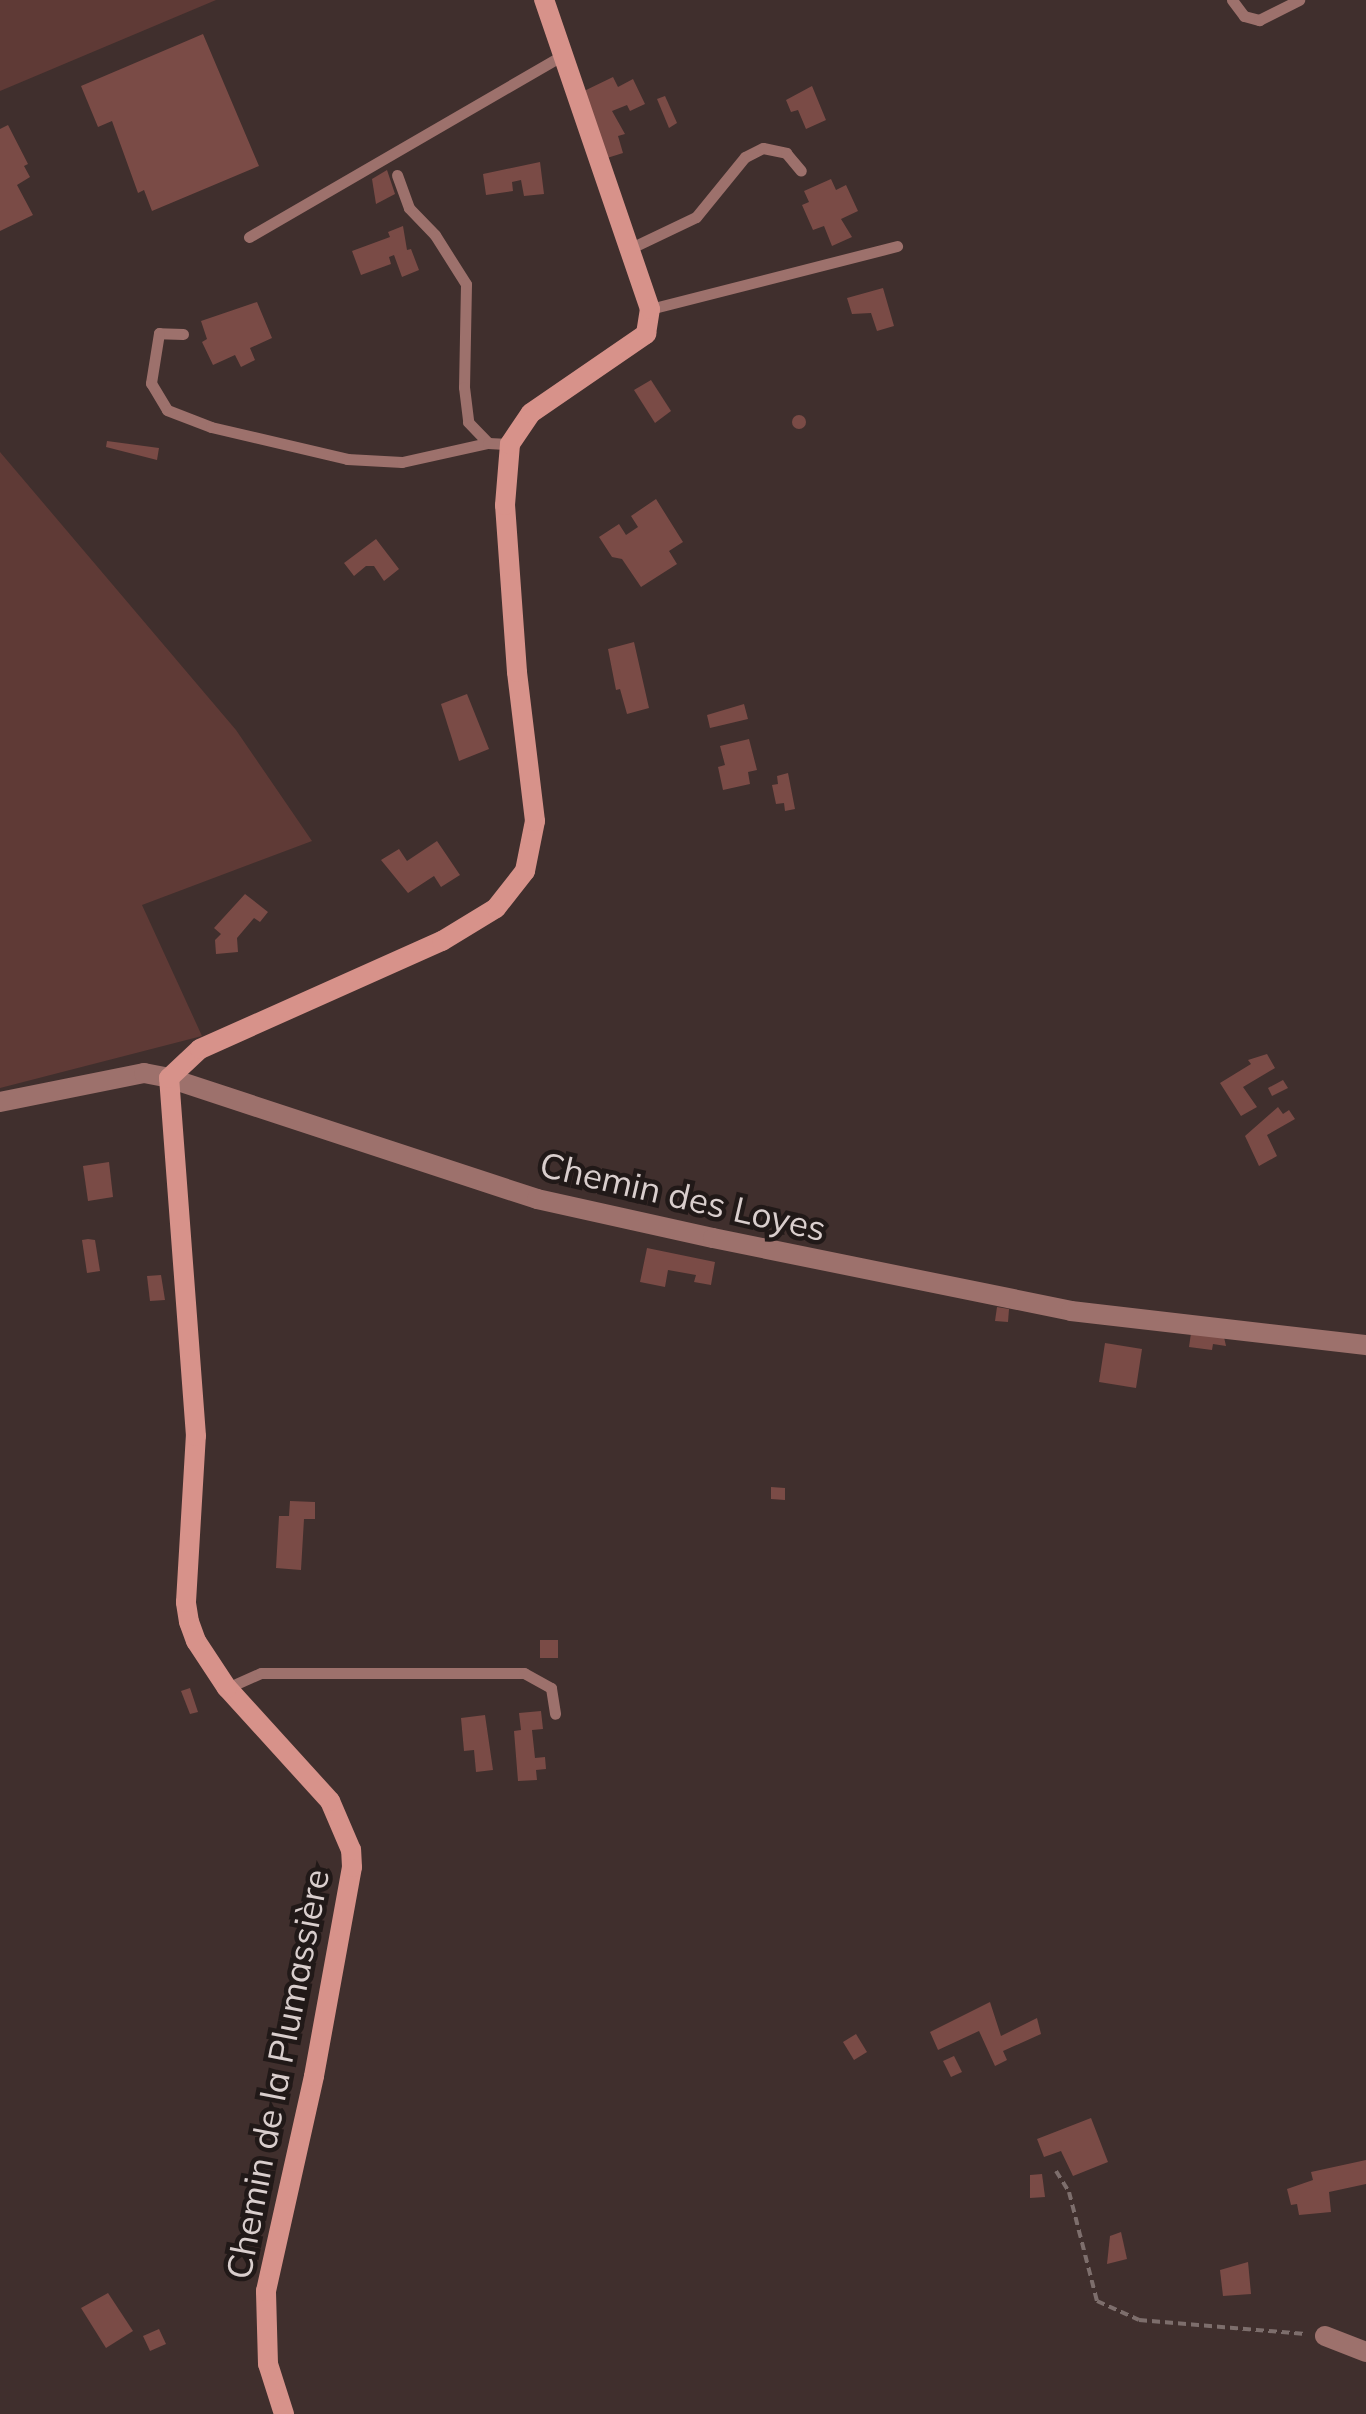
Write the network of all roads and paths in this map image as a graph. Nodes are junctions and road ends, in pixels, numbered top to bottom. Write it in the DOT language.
graph roads {
  1 [pos="544,0"];
  2 [pos="1232,0"];
  3 [pos="1298,0"];
  4 [pos="561,56"];
  5 [pos="801,172"];
  6 [pos="397,174"];
  7 [pos="248,237"];
  8 [pos="897,246"];
  9 [pos="630,248"];
  10 [pos="650,309"];
  11 [pos="183,334"];
  12 [pos="488,444"];
  13 [pos="510,444"];
  14 [pos="168,1078"];
  15 [pos="0,1102"];
  16 [pos="1366,1345"];
  17 [pos="227,1688"];
  18 [pos="555,1714"];
  19 [pos="1056,2170"];
  20 [pos="1325,2336"];
  21 [pos="1366,2352"];
  22 [pos="284,2414"];
  1 -- 4 [label="street"];
  2 -- 3 [label="lane"];
  4 -- 7 [label="lane"];
  4 -- 9 [label="street"];
  5 -- 9 [label="lane"];
  6 -- 12 [label="lane"];
  8 -- 10 [label="lane"];
  9 -- 10 [label="street"];
  10 -- 13 [label="street"];
  11 -- 12 [label="lane"];
  12 -- 13 [label="lane"];
  13 -- 14 [label="street"];
  14 -- 15 [label="street, Chemin des Loyes"];
  14 -- 16 [label="street, Chemin des Loyes"];
  14 -- 17 [label="street, Chemin de la Plumassière"];
  17 -- 18 [label="lane"];
  17 -- 22 [label="street, Chemin de la Plumassière"];
  19 -- 20 [label="path"];
  20 -- 21 [label="street"];
}
